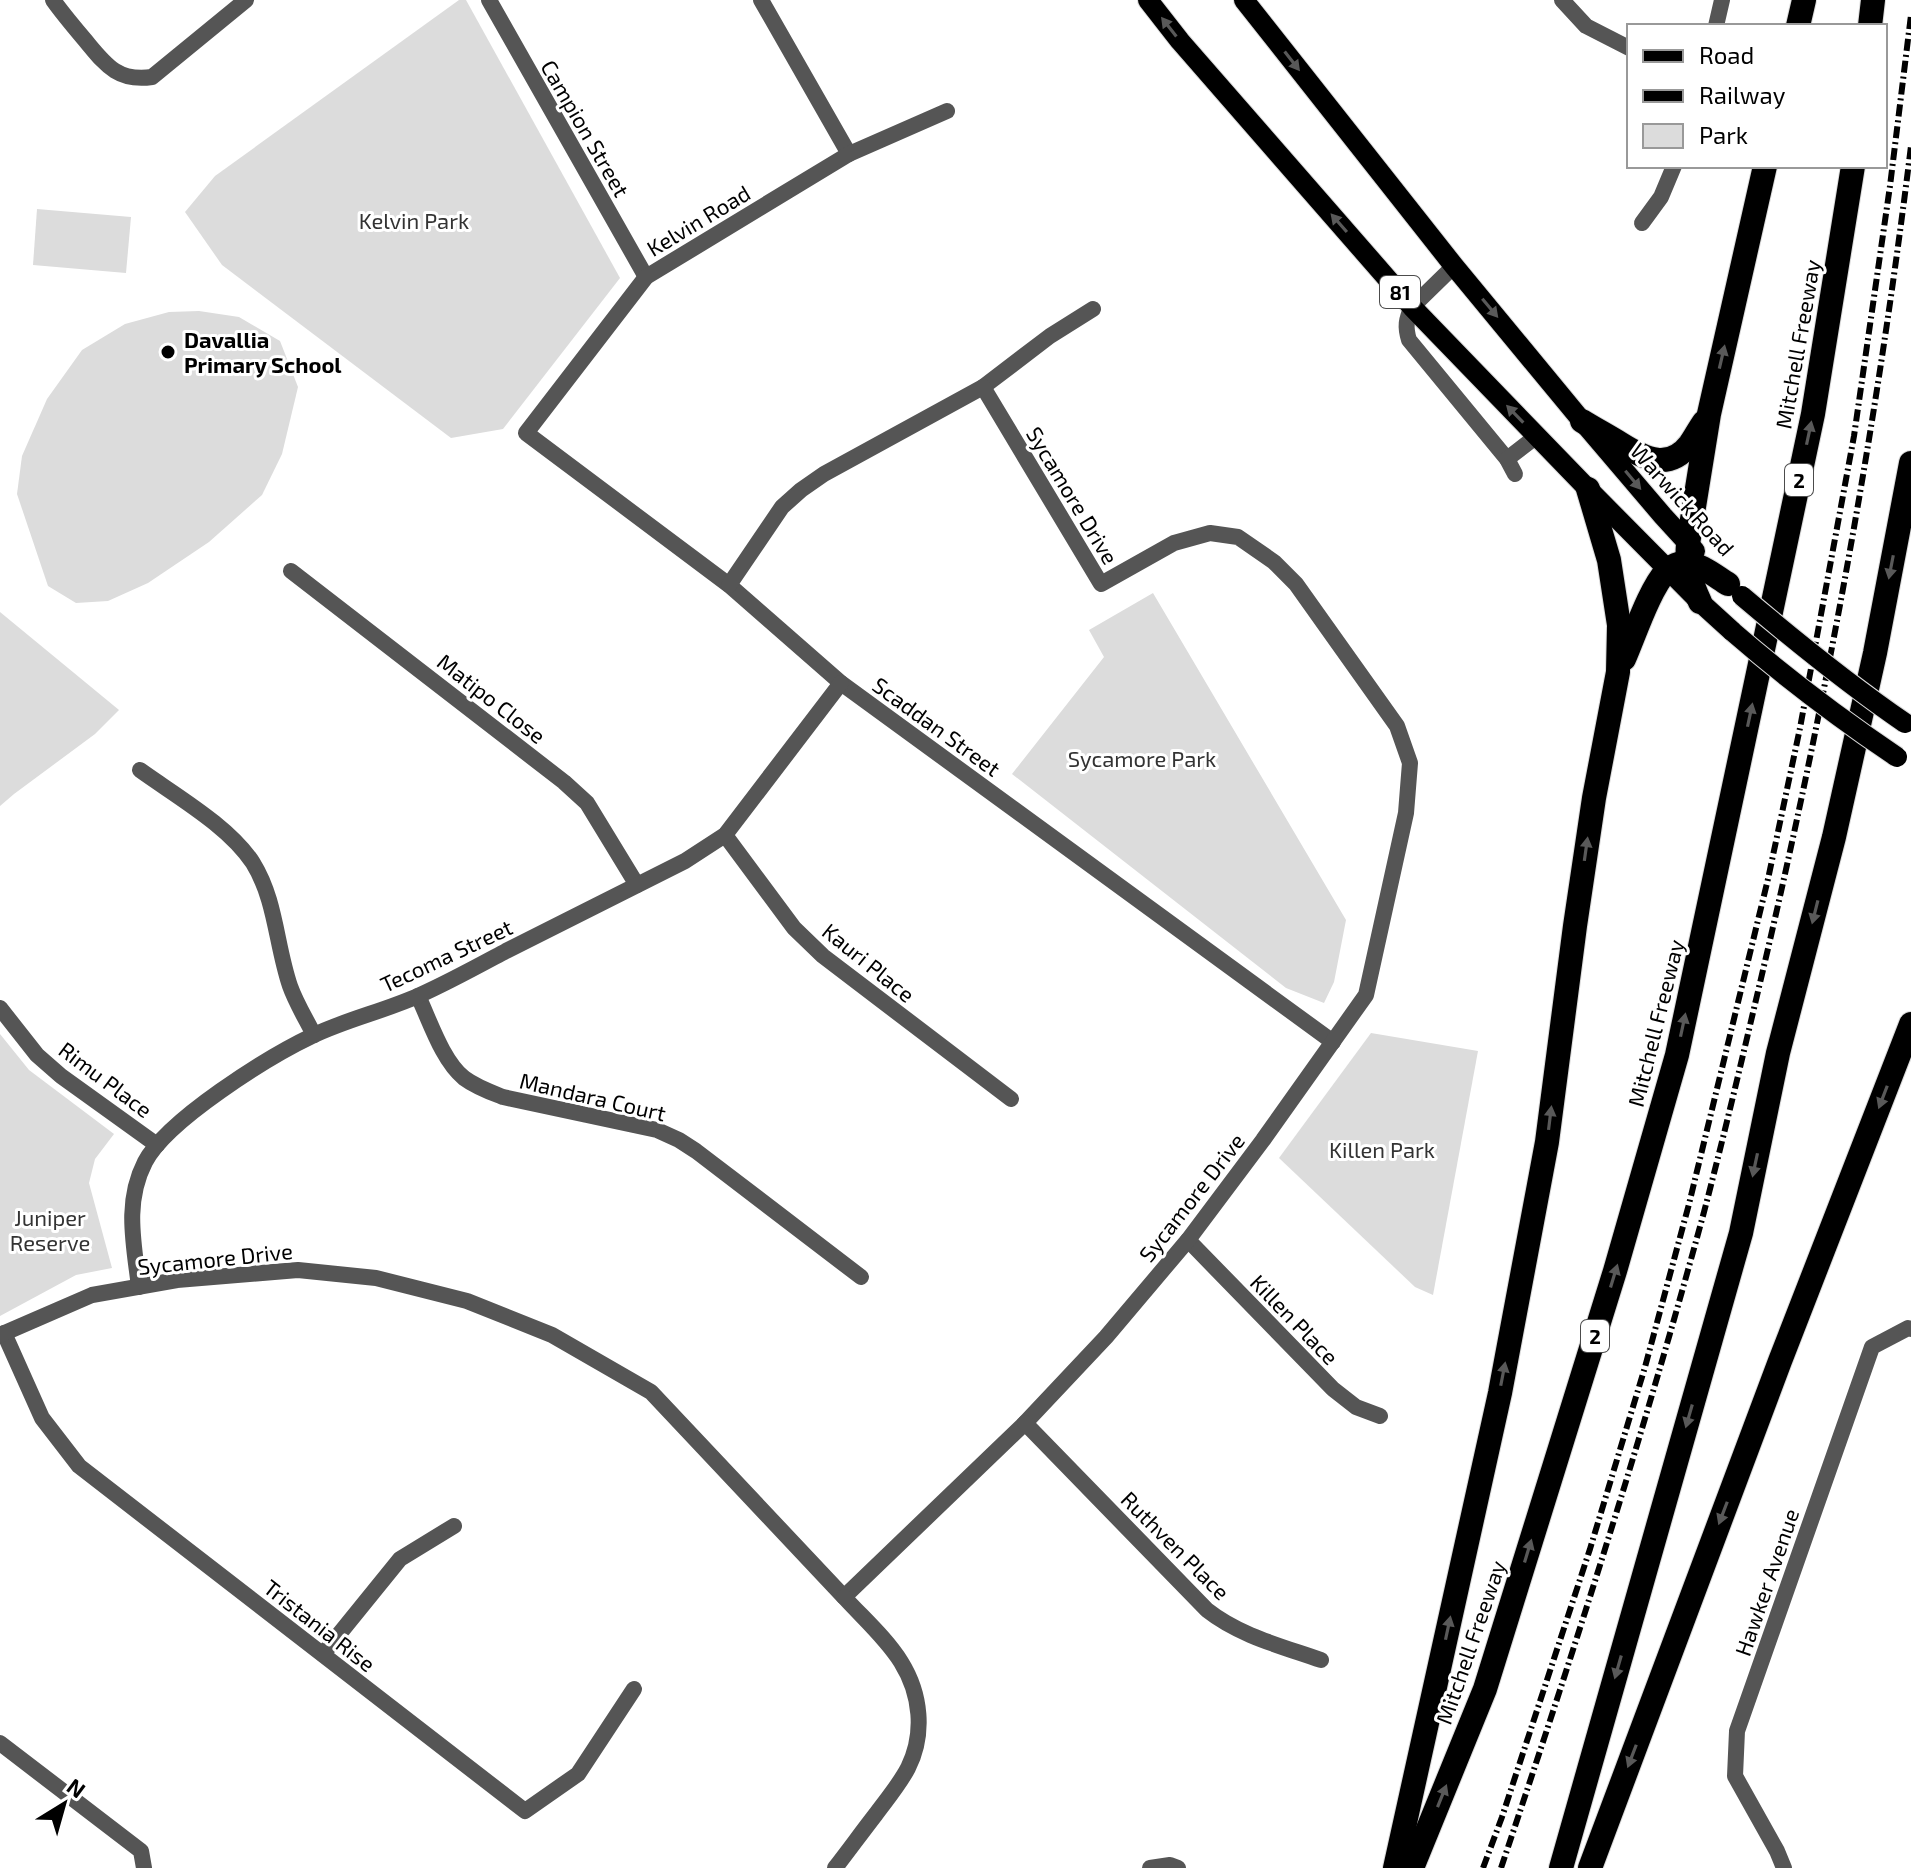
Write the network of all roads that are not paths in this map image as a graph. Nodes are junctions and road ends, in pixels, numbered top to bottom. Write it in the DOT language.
graph roads {
  1 [pos="53,0"];
  2 [pos="246,0"];
  3 [pos="489,0"];
  4 [pos="761,0"];
  5 [pos="1148,0"];
  6 [pos="1244,0"];
  7 [pos="1562,0"];
  8 [pos="1722,0"];
  9 [pos="1804,0"];
  10 [pos="1873,0"];
  11 [pos="1716,24"];
  12 [pos="1798,24"];
  13 [pos="1870,24"];
  14 [pos="1627,47"];
  15 [pos="947,111"];
  16 [pos="849,154"];
  17 [pos="1673,168"];
  18 [pos="1765,168"];
  19 [pos="1853,168"];
  20 [pos="1642,223"];
  21 [pos="1454,266"];
  22 [pos="646,277"];
  23 [pos="1412,307"];
  24 [pos="1093,309"];
  25 [pos="983,387"];
  26 [pos="1709,414"];
  27 [pos="1582,421"];
  28 [pos="526,433"];
  29 [pos="1537,436"];
  30 [pos="1911,463"];
  31 [pos="1588,489"];
  32 [pos="1681,559"];
  33 [pos="291,571"];
  34 [pos="729,585"];
  35 [pos="1735,590"];
  36 [pos="1700,602"];
  37 [pos="1618,672"];
  38 [pos="841,683"];
  39 [pos="1908,725"];
  40 [pos="1904,761"];
  41 [pos="140,770"];
  42 [pos="725,835"];
  43 [pos="637,885"];
  44 [pos="418,996"];
  45 [pos="0,1008"];
  46 [pos="1911,1024"];
  47 [pos="314,1035"];
  48 [pos="1333,1042"];
  49 [pos="1011,1099"];
  50 [pos="157,1145"];
  51 [pos="1188,1240"];
  52 [pos="861,1277"];
  53 [pos="139,1287"];
  54 [pos="1911,1329"];
  55 [pos="2,1334"];
  56 [pos="1380,1416"];
  57 [pos="1025,1423"];
  58 [pos="454,1526"];
  59 [pos="844,1597"];
  60 [pos="323,1654"];
  61 [pos="1321,1660"];
  62 [pos="634,1689"];
  63 [pos="0,1743"];
  64 [pos="144,1868"];
  65 [pos="835,1868"];
  66 [pos="1150,1868"];
  67 [pos="1178,1868"];
  68 [pos="1395,1868"];
  69 [pos="1412,1868"];
  70 [pos="1561,1868"];
  71 [pos="1590,1868"];
  72 [pos="1784,1868"];
  1 -- 2 [label="street"];
  3 -- 22 [label="street, Campion Street"];
  4 -- 16 [label="street"];
  23 -- 5 [label="main road, 81, one-way"];
  6 -- 21 [label="main road, Warwick Road, one-way"];
  7 -- 14 [label="street"];
  8 -- 11 [label="street"];
  9 -- 12 [label="highway"];
  10 -- 13 [label="highway"];
  15 -- 16 [label="street, Kelvin Road"];
  16 -- 22 [label="street, Kelvin Road"];
  17 -- 20 [label="street"];
  26 -- 18 [label="highway, one-way"];
  69 -- 19 [label="highway, Mitchell Freeway / 2, one-way"];
  21 -- 23 [label="street"];
  21 -- 27 [label="main road, Warwick Road, one-way"];
  22 -- 28 [label="street, Kelvin Road"];
  29 -- 23 [label="main road, 81, one-way"];
  23 -- 29 [label="street"];
  24 -- 25 [label="street"];
  25 -- 34 [label="street"];
  25 -- 48 [label="street, Sycamore Drive"];
  26 -- 27 [label="highway"];
  26 -- 32 [label="highway"];
  27 -- 32 [label="main road, Warwick Road, one-way"];
  28 -- 34 [label="street, Scaddan Street"];
  29 -- 31 [label="main road, 81"];
  30 -- 70 [label="highway, one-way"];
  31 -- 32 [label="main road, 81"];
  31 -- 37 [label="highway"];
  32 -- 35 [label="highway"];
  32 -- 36 [label="highway"];
  32 -- 37 [label="highway"];
  33 -- 43 [label="street, Matipo Close"];
  34 -- 38 [label="street, Scaddan Street"];
  35 -- 39 [label="main road, bridge"];
  36 -- 40 [label="main road, bridge"];
  68 -- 37 [label="highway, one-way"];
  38 -- 42 [label="street, Tecoma Street"];
  38 -- 48 [label="street, Scaddan Street"];
  41 -- 47 [label="street"];
  42 -- 43 [label="street, Tecoma Street"];
  42 -- 49 [label="street, Kauri Place"];
  43 -- 44 [label="street, Tecoma Street"];
  44 -- 47 [label="street, Tecoma Street"];
  44 -- 52 [label="street, Mandara Court"];
  45 -- 50 [label="street, Rimu Place"];
  46 -- 71 [label="highway, one-way"];
  47 -- 50 [label="street, Tecoma Street"];
  48 -- 51 [label="street, Sycamore Drive"];
  50 -- 53 [label="street, Tecoma Street"];
  51 -- 56 [label="street, Killen Place"];
  51 -- 57 [label="street, Sycamore Drive"];
  53 -- 55 [label="street, Sycamore Drive"];
  53 -- 59 [label="street, Sycamore Drive"];
  54 -- 72 [label="street, Hawker Avenue"];
  55 -- 60 [label="street, Tristania Rise"];
  57 -- 59 [label="street, Sycamore Drive"];
  57 -- 61 [label="street, Ruthven Place"];
  58 -- 60 [label="street"];
  59 -- 65 [label="street"];
  60 -- 62 [label="street, Tristania Rise"];
  63 -- 64 [label="street"];
  66 -- 67 [label="street"];
}
